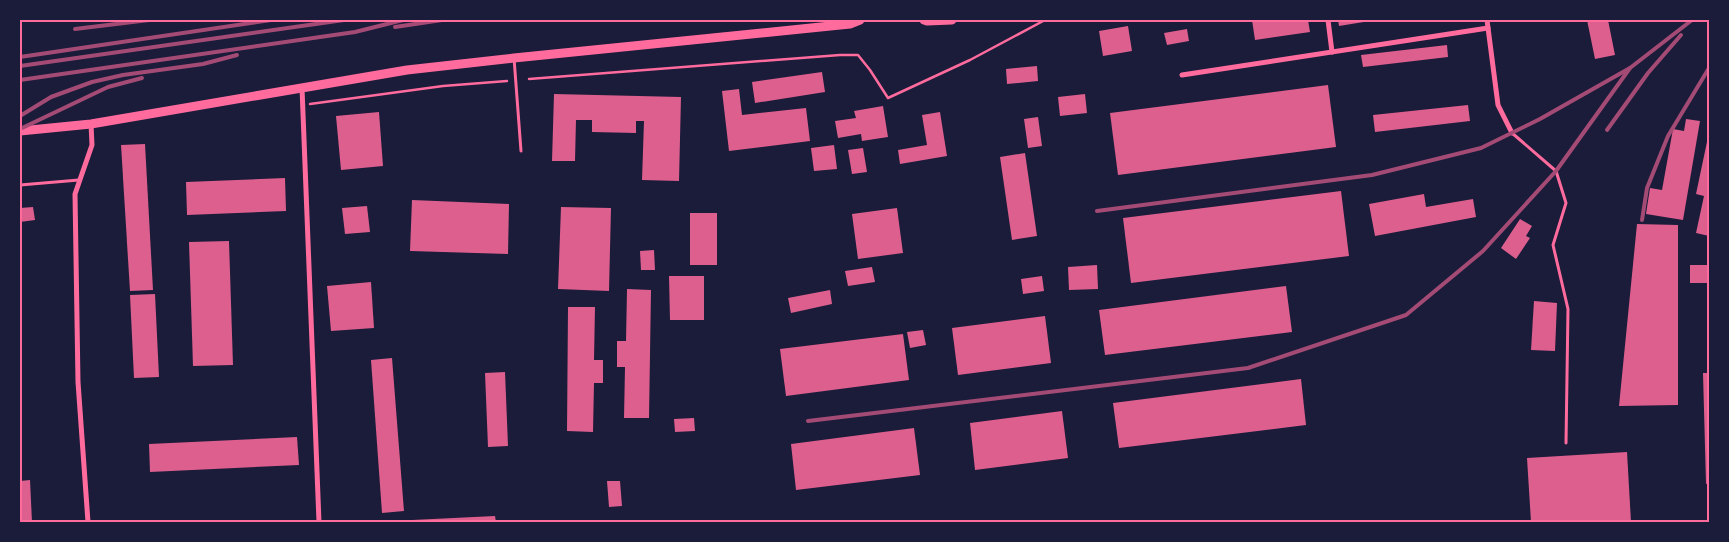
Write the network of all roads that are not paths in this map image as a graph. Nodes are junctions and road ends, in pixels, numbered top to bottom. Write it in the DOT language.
graph roads {
  1 [pos="860,20"];
  2 [pos="924,20"];
  3 [pos="952,20"];
  4 [pos="1328,20"];
  5 [pos="1487,20"];
  6 [pos="1488,28"];
  7 [pos="1332,52"];
  8 [pos="514,58"];
  9 [pos="1182,75"];
  10 [pos="302,88"];
  11 [pos="91,124"];
  12 [pos="20,131"];
  13 [pos="1512,133"];
  14 [pos="521,150"];
  15 [pos="80,180"];
  16 [pos="20,185"];
  17 [pos="1566,444"];
  18 [pos="88,522"];
  19 [pos="319,522"];
  1 -- 8 [label="main road"];
  2 -- 3 [label="main road"];
  4 -- 7 [label="street"];
  5 -- 6 [label="street"];
  6 -- 7 [label="street"];
  6 -- 13 [label="street"];
  7 -- 9 [label="street"];
  8 -- 10 [label="main road"];
  8 -- 14 [label="lane"];
  10 -- 11 [label="main road"];
  10 -- 19 [label="street"];
  11 -- 12 [label="main road"];
  11 -- 15 [label="street"];
  13 -- 17 [label="lane"];
  15 -- 16 [label="lane"];
  15 -- 18 [label="street"];
}
